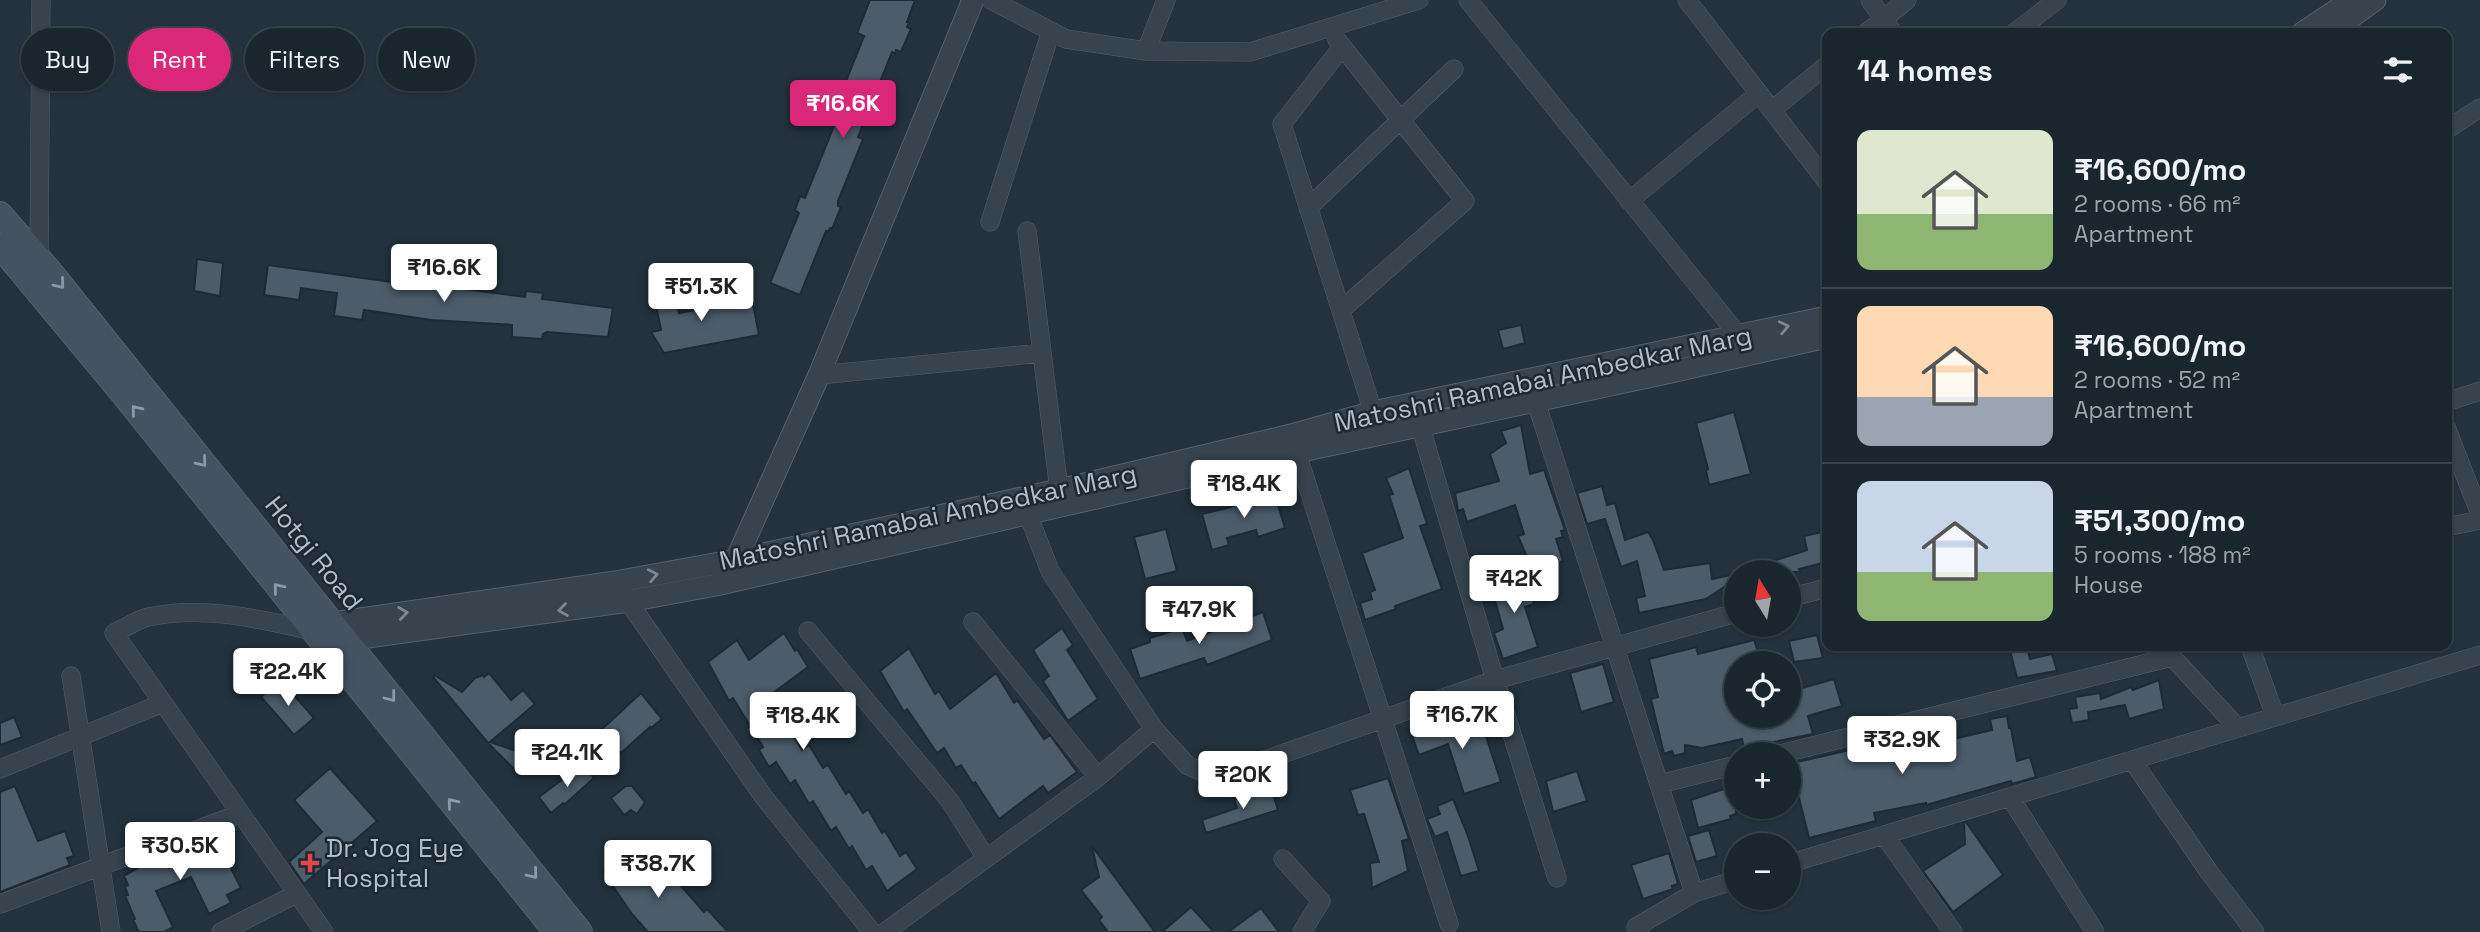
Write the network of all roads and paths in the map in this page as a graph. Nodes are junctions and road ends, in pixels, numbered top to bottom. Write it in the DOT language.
graph roads {
  1 [pos="41,0"];
  2 [pos="974,0"];
  3 [pos="991,0"];
  4 [pos="1166,0"];
  5 [pos="1419,0"];
  6 [pos="1468,0"];
  7 [pos="1687,0"];
  8 [pos="1870,0"];
  9 [pos="1907,0"];
  10 [pos="2057,0"];
  11 [pos="2352,0"];
  12 [pos="2375,0"];
  13 [pos="1383,5"];
  14 [pos="1888,26"];
  15 [pos="2021,28"];
  16 [pos="2310,28"];
  17 [pos="2336,28"];
  18 [pos="1328,29"];
  19 [pos="1051,31"];
  20 [pos="1342,47"];
  21 [pos="1146,51"];
  22 [pos="1454,69"];
  23 [pos="1822,69"];
  24 [pos="1759,93"];
  25 [pos="2480,108"];
  26 [pos="1772,110"];
  27 [pos="1401,120"];
  28 [pos="2452,126"];
  29 [pos="1822,175"];
  30 [pos="1629,201"];
  31 [pos="1308,208"];
  32 [pos="0,214"];
  33 [pos="990,222"];
  34 [pos="1027,230"];
  35 [pos="0,246"];
  36 [pos="39,258"];
  37 [pos="1341,310"];
  38 [pos="1822,318"];
  39 [pos="1739,336"];
  40 [pos="1822,338"];
  41 [pos="1042,353"];
  42 [pos="819,375"];
  43 [pos="1529,380"];
  44 [pos="2480,391"];
  45 [pos="2452,400"];
  46 [pos="1536,401"];
  47 [pos="1414,404"];
  48 [pos="1373,412"];
  49 [pos="1420,425"];
  50 [pos="1294,443"];
  51 [pos="2452,443"];
  52 [pos="1059,490"];
  53 [pos="1025,506"];
  54 [pos="2480,517"];
  55 [pos="2452,525"];
  56 [pos="736,560"];
  57 [pos="615,582"];
  58 [pos="1822,589"];
  59 [pos="1801,595"];
  60 [pos="629,601"];
  61 [pos="1724,616"];
  62 [pos="973,622"];
  63 [pos="808,631"];
  64 [pos="329,635"];
  65 [pos="1615,647"];
  66 [pos="2167,651"];
  67 [pos="2252,651"];
  68 [pos="2480,655"];
  69 [pos="71,676"];
  70 [pos="1495,680"];
  71 [pos="163,703"];
  72 [pos="2275,716"];
  73 [pos="1384,719"];
  74 [pos="2238,728"];
  75 [pos="1154,729"];
  76 [pos="80,736"];
  77 [pos="1801,748"];
  78 [pos="2132,760"];
  79 [pos="1724,768"];
  80 [pos="0,769"];
  81 [pos="1098,777"];
  82 [pos="1659,784"];
  83 [pos="2010,797"];
  84 [pos="239,814"];
  85 [pos="1884,835"];
  86 [pos="986,858"];
  87 [pos="1283,859"];
  88 [pos="1801,860"];
  89 [pos="101,866"];
  90 [pos="1557,878"];
  91 [pos="1724,884"];
  92 [pos="1694,893"];
  93 [pos="296,894"];
  94 [pos="0,904"];
  95 [pos="1449,924"];
  96 [pos="545,928"];
  97 [pos="111,932"];
  98 [pos="221,932"];
  99 [pos="324,932"];
  100 [pos="580,932"];
  101 [pos="872,932"];
  102 [pos="884,932"];
  103 [pos="1302,932"];
  104 [pos="1640,932"];
  105 [pos="1953,932"];
  106 [pos="2095,932"];
  107 [pos="2255,932"];
  1 -- 36 [label="street"];
  2 -- 42 [label="street"];
  3 -- 19 [label="street"];
  4 -- 21 [label="street"];
  5 -- 13 [label="street"];
  6 -- 30 [label="street"];
  7 -- 24 [label="street"];
  8 -- 14 [label="street"];
  9 -- 14 [label="street"];
  10 -- 15 [label="street"];
  11 -- 16 [label="street"];
  12 -- 17 [label="street"];
  13 -- 18 [label="street"];
  18 -- 20 [label="street"];
  18 -- 21 [label="street"];
  19 -- 21 [label="street"];
  19 -- 33 [label="street"];
  20 -- 27 [label="street"];
  20 -- 31 [label="street"];
  22 -- 27 [label="street"];
  23 -- 26 [label="street"];
  24 -- 26 [label="street"];
  24 -- 30 [label="street"];
  25 -- 28 [label="street"];
  26 -- 29 [label="street"];
  27 -- 31 [label="street"];
  27 -- 37 [label="street"];
  30 -- 39 [label="street"];
  31 -- 37 [label="street"];
  32 -- 36 [label="main road, Hotgi Road"];
  34 -- 41 [label="street"];
  64 -- 35 [label="main road, Hotgi Road, one-way"];
  36 -- 64 [label="main road, Hotgi Road, one-way"];
  37 -- 48 [label="street"];
  39 -- 38 [label="street, Matoshri Ramabai Ambedkar Marg, one-way"];
  39 -- 43 [label="street, Matoshri Ramabai Ambedkar Marg"];
  40 -- 46 [label="street"];
  41 -- 42 [label="street"];
  41 -- 52 [label="street"];
  42 -- 56 [label="street"];
  43 -- 46 [label="street"];
  43 -- 47 [label="street, Matoshri Ramabai Ambedkar Marg"];
  44 -- 45 [label="street"];
  46 -- 49 [label="street"];
  46 -- 65 [label="street"];
  47 -- 48 [label="street, Matoshri Ramabai Ambedkar Marg"];
  47 -- 49 [label="street"];
  48 -- 50 [label="street, Matoshri Ramabai Ambedkar Marg"];
  49 -- 50 [label="street"];
  49 -- 70 [label="street"];
  50 -- 52 [label="street, Matoshri Ramabai Ambedkar Marg"];
  50 -- 53 [label="street"];
  50 -- 73 [label="street"];
  51 -- 54 [label="street"];
  52 -- 53 [label="street, Matoshri Ramabai Ambedkar Marg"];
  53 -- 56 [label="street, Matoshri Ramabai Ambedkar Marg"];
  53 -- 60 [label="street"];
  53 -- 75 [label="street"];
  54 -- 55 [label="street"];
  57 -- 56 [label="street, Matoshri Ramabai Ambedkar Marg, one-way"];
  57 -- 60 [label="street"];
  64 -- 57 [label="street, Matoshri Ramabai Ambedkar Marg, one-way"];
  58 -- 59 [label="street"];
  60 -- 64 [label="street, one-way"];
  60 -- 101 [label="street"];
  61 -- 65 [label="street"];
  62 -- 81 [label="street"];
  63 -- 86 [label="street"];
  64 -- 71 [label="street"];
  96 -- 64 [label="main road, Hotgi Road, one-way"];
  64 -- 100 [label="main road, Hotgi Road, one-way"];
  65 -- 70 [label="street"];
  65 -- 82 [label="street"];
  66 -- 74 [label="street"];
  66 -- 77 [label="street"];
  67 -- 72 [label="street"];
  68 -- 72 [label="street"];
  69 -- 76 [label="street"];
  70 -- 73 [label="street"];
  70 -- 90 [label="street"];
  71 -- 76 [label="street"];
  71 -- 84 [label="street"];
  72 -- 74 [label="street"];
  73 -- 75 [label="street"];
  73 -- 95 [label="street"];
  74 -- 78 [label="street"];
  75 -- 81 [label="street"];
  76 -- 80 [label="street"];
  76 -- 89 [label="street"];
  78 -- 83 [label="street"];
  78 -- 107 [label="street"];
  79 -- 82 [label="street"];
  81 -- 86 [label="street"];
  82 -- 92 [label="street"];
  83 -- 85 [label="street"];
  83 -- 106 [label="street"];
  84 -- 89 [label="street"];
  84 -- 93 [label="street"];
  85 -- 88 [label="street"];
  85 -- 105 [label="street"];
  86 -- 102 [label="street"];
  87 -- 103 [label="street"];
  89 -- 94 [label="street"];
  89 -- 97 [label="street"];
  91 -- 92 [label="street"];
  92 -- 104 [label="street"];
  93 -- 98 [label="street"];
  93 -- 99 [label="street"];
}
